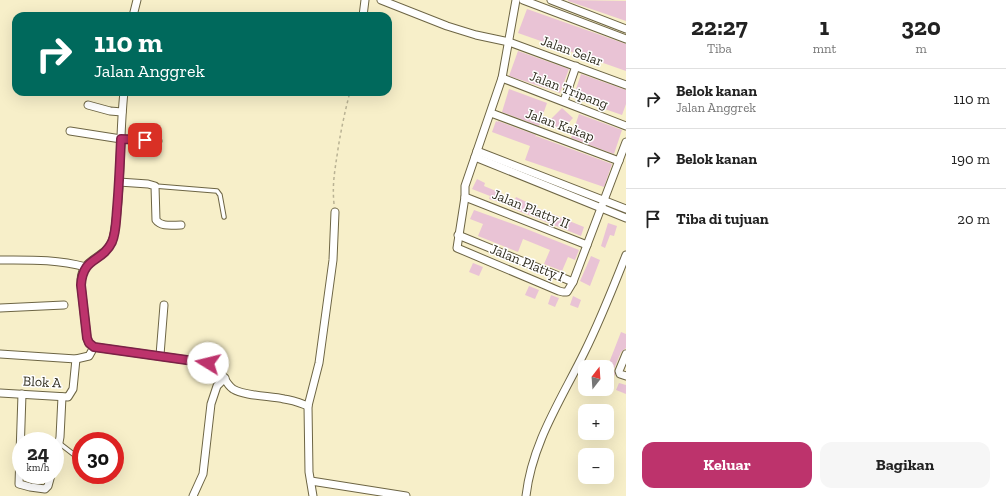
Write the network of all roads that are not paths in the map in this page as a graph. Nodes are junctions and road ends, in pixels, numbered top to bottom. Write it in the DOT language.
graph roads {
  1 [pos="137,0"];
  2 [pos="365,0"];
  3 [pos="381,0"];
  4 [pos="516,0"];
  5 [pos="523,0"];
  6 [pos="551,0"];
  7 [pos="134,12"];
  8 [pos="364,12"];
  9 [pos="626,28"];
  10 [pos="626,39"];
  11 [pos="509,42"];
  12 [pos="576,66"];
  13 [pos="502,78"];
  14 [pos="626,85"];
  15 [pos="124,96"];
  16 [pos="564,101"];
  17 [pos="88,105"];
  18 [pos="122,112"];
  19 [pos="491,113"];
  20 [pos="626,126"];
  21 [pos="70,131"];
  22 [pos="121,139"];
  23 [pos="158,141"];
  24 [pos="626,142"];
  25 [pos="476,154"];
  26 [pos="619,161"];
  27 [pos="119,182"];
  28 [pos="155,186"];
  29 [pos="465,197"];
  30 [pos="603,200"];
  31 [pos="601,208"];
  32 [pos="626,209"];
  33 [pos="335,212"];
  34 [pos="224,217"];
  35 [pos="626,218"];
  36 [pos="181,225"];
  37 [pos="458,235"];
  38 [pos="586,245"];
  39 [pos="626,255"];
  40 [pos="0,260"];
  41 [pos="86,267"];
  42 [pos="573,282"];
  43 [pos="64,305"];
  44 [pos="164,305"];
  45 [pos="0,308"];
  46 [pos="94,347"];
  47 [pos="0,354"];
  48 [pos="626,354"];
  49 [pos="160,355"];
  50 [pos="76,359"];
  51 [pos="625,376"];
  52 [pos="225,378"];
  53 [pos="0,393"];
  54 [pos="22,394"];
  55 [pos="62,397"];
  56 [pos="308,406"];
  57 [pos="21,432"];
  58 [pos="60,432"];
  59 [pos="64,447"];
  60 [pos="72,453"];
  61 [pos="311,481"];
  62 [pos="19,484"];
  63 [pos="49,484"];
  64 [pos="193,496"];
  65 [pos="313,496"];
  66 [pos="406,496"];
  67 [pos="526,496"];
  1 -- 7 [label="street"];
  2 -- 8 [label="street"];
  3 -- 11 [label="street, Jalan Selar"];
  4 -- 11 [label="street, Jalan Platty I"];
  5 -- 10 [label="street"];
  6 -- 9 [label="street"];
  11 -- 12 [label="street, Jalan Selar"];
  11 -- 13 [label="street, Jalan Platty I"];
  12 -- 14 [label="street, Jalan Selar"];
  12 -- 16 [label="street"];
  13 -- 16 [label="street, Jalan Tripang"];
  13 -- 19 [label="street, Jalan Platty I"];
  15 -- 18 [label="street"];
  16 -- 20 [label="street, Jalan Tripang"];
  17 -- 18 [label="street"];
  18 -- 22 [label="street"];
  19 -- 25 [label="street, Jalan Platty I"];
  19 -- 26 [label="street, Jalan Kakap"];
  21 -- 22 [label="street"];
  22 -- 23 [label="street"];
  22 -- 27 [label="street"];
  24 -- 26 [label="street"];
  25 -- 29 [label="street, Jalan Platty I"];
  25 -- 30 [label="street"];
  25 -- 31 [label="street"];
  26 -- 30 [label="street, Jalan Platty I"];
  27 -- 28 [label="street"];
  27 -- 41 [label="street"];
  28 -- 34 [label="lane"];
  28 -- 36 [label="street"];
  29 -- 37 [label="street, Jalan Platty I"];
  29 -- 38 [label="street, Jalan Platty II"];
  30 -- 31 [label="street, Jalan Platty I"];
  30 -- 32 [label="street"];
  31 -- 35 [label="street"];
  31 -- 38 [label="street, Jalan Platty I"];
  33 -- 56 [label="street"];
  37 -- 42 [label="street"];
  37 -- 42 [label="street, Jalan Platty I"];
  38 -- 42 [label="street, Jalan Platty I"];
  39 -- 67 [label="street"];
  40 -- 41 [label="street"];
  41 -- 46 [label="street"];
  43 -- 45 [label="street"];
  44 -- 49 [label="street"];
  46 -- 49 [label="street"];
  46 -- 50 [label="street"];
  47 -- 50 [label="street"];
  48 -- 51 [label="street"];
  49 -- 52 [label="street"];
  50 -- 55 [label="street, Blok A"];
  52 -- 56 [label="street"];
  52 -- 64 [label="street"];
  53 -- 54 [label="street, Blok A"];
  54 -- 55 [label="street, Blok A"];
  54 -- 57 [label="street"];
  55 -- 58 [label="street"];
  56 -- 61 [label="street"];
  59 -- 60 [label="lane"];
  61 -- 65 [label="street"];
  61 -- 66 [label="street"];
  62 -- 63 [label="street"];
}
